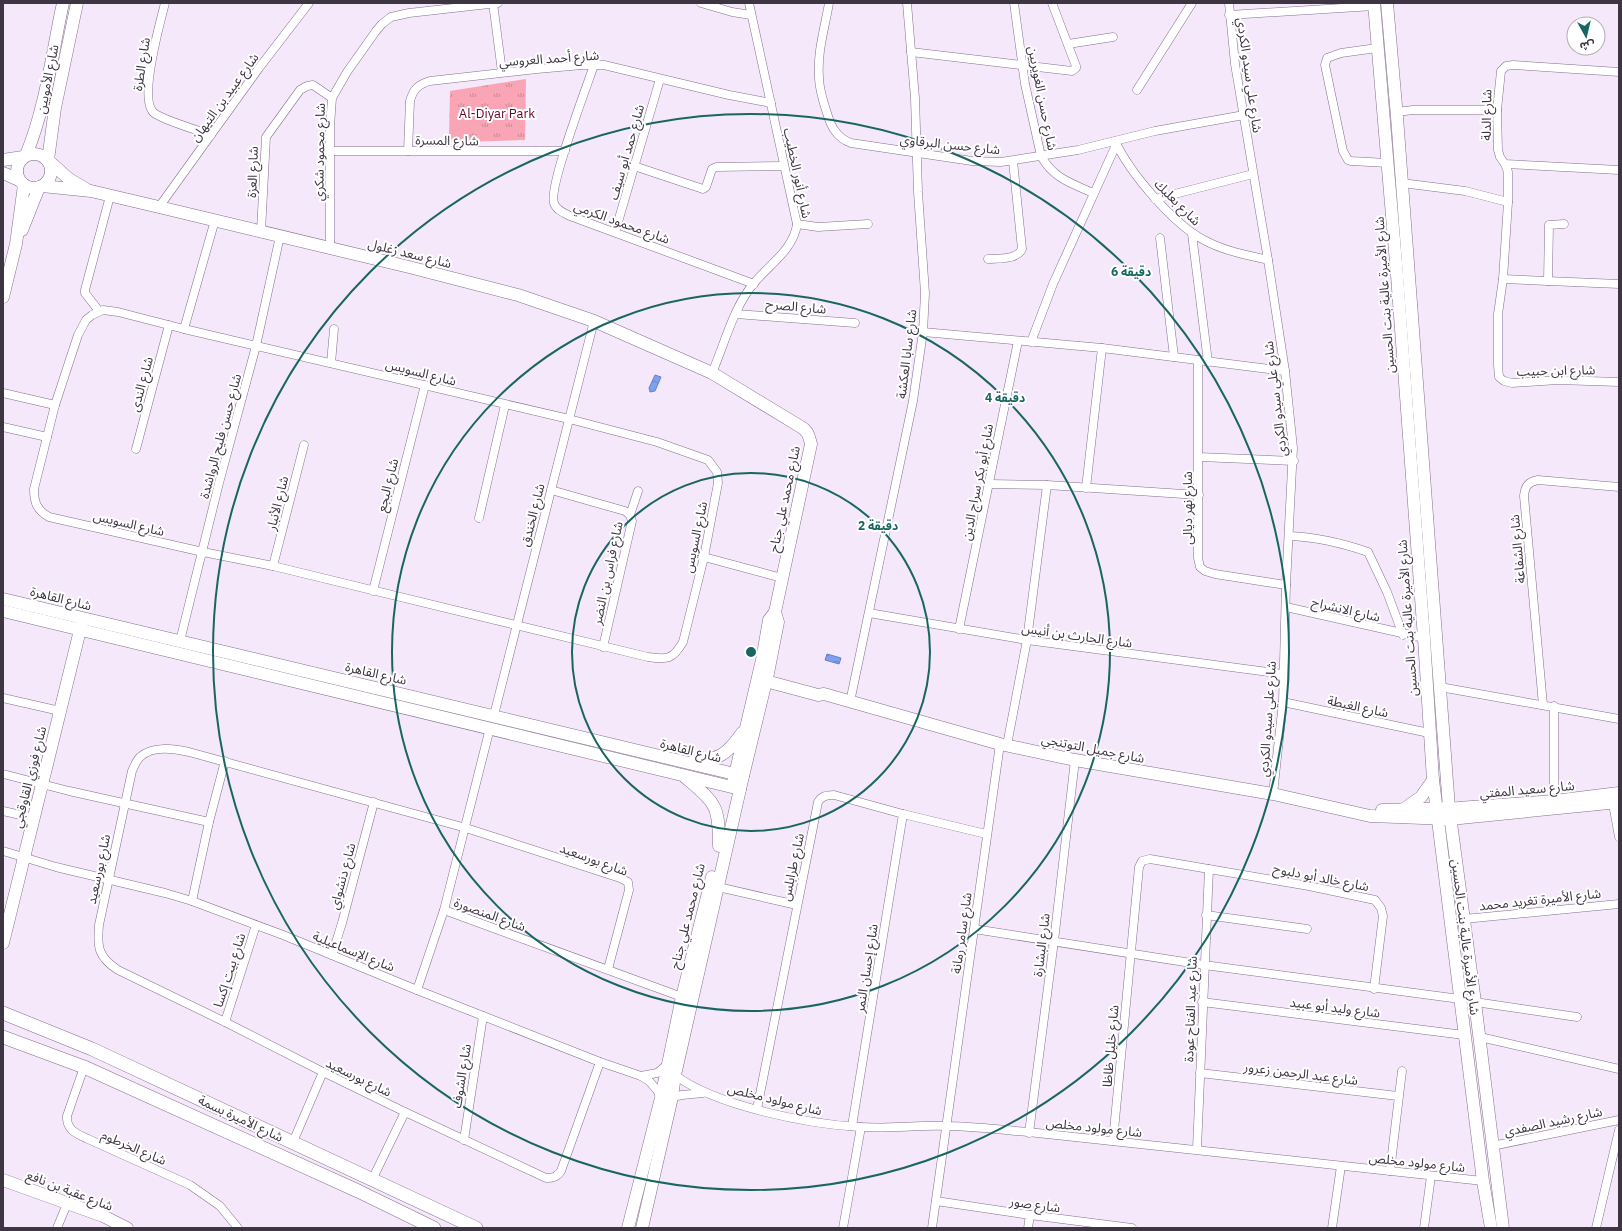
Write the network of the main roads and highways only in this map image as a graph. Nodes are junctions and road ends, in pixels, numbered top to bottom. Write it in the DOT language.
graph roads {
  1 [pos="54,3"];
  2 [pos="63,3"];
  3 [pos="1387,3"];
  4 [pos="1398,3"];
  5 [pos="78,5"];
  6 [pos="1374,5"];
  7 [pos="60,16"];
  8 [pos="1389,18"];
  9 [pos="1397,114"];
  10 [pos="1383,118"];
  11 [pos="25,156"];
  12 [pos="3,160"];
  13 [pos="49,161"];
  14 [pos="3,173"];
  15 [pos="21,182"];
  16 [pos="41,187"];
  17 [pos="91,191"];
  18 [pos="16,244"];
  19 [pos="3,297"];
  20 [pos="712,373"];
  21 [pos="3,599"];
  22 [pos="3,611"];
  23 [pos="82,624"];
  24 [pos="763,676"];
  25 [pos="746,727"];
  26 [pos="686,763"];
  27 [pos="739,775"];
  28 [pos="683,776"];
  29 [pos="1433,780"];
  30 [pos="736,788"];
  31 [pos="1616,799"];
  32 [pos="1404,809"];
  33 [pos="1361,813"];
  34 [pos="1436,814"];
  35 [pos="1449,814"];
  36 [pos="719,846"];
  37 [pos="4,930"];
  38 [pos="3,943"];
  39 [pos="3,1013"];
  40 [pos="3,1037"];
  41 [pos="666,1098"];
  42 [pos="3,1180"];
  43 [pos="127,1228"];
  44 [pos="434,1228"];
  45 [pos="476,1228"];
  46 [pos="628,1228"];
  47 [pos="642,1228"];
  48 [pos="1491,1228"];
  49 [pos="1503,1228"];
  1 -- 7 [label="main road"];
  2 -- 7 [label="main road, شارع الأمويين"];
  3 -- 8 [label="main road, شارع الأميرة عالية بنت الحسين"];
  4 -- 8 [label="main road"];
  5 -- 13 [label="main road, شارع الأمويين"];
  6 -- 10 [label="main road, شارع الأميرة عالية بنت الحسين"];
  7 -- 11 [label="main road, شارع الأمويين"];
  8 -- 9 [label="main road, شارع الأميرة عالية بنت الحسين"];
  9 -- 10 [label="main road"];
  9 -- 35 [label="main road, شارع الأميرة عالية بنت الحسين"];
  10 -- 29 [label="main road, شارع الأميرة عالية بنت الحسين"];
  11 -- 12 [label="main road"];
  11 -- 13 [label="main road"];
  11 -- 15 [label="main road"];
  13 -- 16 [label="main road"];
  13 -- 17 [label="main road, شارع سعد زغلول"];
  14 -- 15 [label="main road"];
  15 -- 16 [label="main road"];
  15 -- 18 [label="main road"];
  16 -- 17 [label="main road, شارع سعد زغلول"];
  16 -- 18 [label="main road"];
  17 -- 20 [label="main road, شارع سعد زغلول"];
  18 -- 19 [label="main road"];
  20 -- 24 [label="main road, شارع محمد علي جناح"];
  21 -- 23 [label="main road, شارع القاهرة"];
  22 -- 23 [label="main road, شارع القاهرة"];
  23 -- 26 [label="main road, شارع القاهرة"];
  23 -- 28 [label="main road, شارع القاهرة"];
  23 -- 37 [label="main road, شارع فوزي القاوقجي"];
  24 -- 25 [label="main road, شارع محمد علي جناح"];
  24 -- 27 [label="main road, شارع محمد علي جناح"];
  24 -- 33 [label="main road, شارع جميل التوتنجي"];
  25 -- 26 [label="main road"];
  25 -- 27 [label="main road, شارع محمد علي جناح"];
  26 -- 27 [label="main road, شارع القاهرة"];
  27 -- 30 [label="main road, شارع محمد علي جناح"];
  28 -- 30 [label="main road, شارع القاهرة"];
  28 -- 36 [label="main road"];
  29 -- 32 [label="main road"];
  29 -- 34 [label="main road, شارع الأميرة عالية بنت الحسين"];
  30 -- 36 [label="main road, شارع محمد علي جناح"];
  30 -- 41 [label="main road, شارع محمد علي جناح"];
  31 -- 35 [label="main road, شارع سعيد المفتي"];
  31 -- 35 [label="main road, شارع سعيد المفتي"];
  32 -- 33 [label="main road, شارع جميل التوتنجي"];
  32 -- 34 [label="main road, شارع جميل التوتنجي"];
  33 -- 34 [label="main road, شارع جميل التوتنجي"];
  34 -- 35 [label="main road, شارع سعيد المفتي"];
  34 -- 48 [label="main road, شارع الأميرة عالية بنت الحسين"];
  35 -- 49 [label="main road, شارع الأميرة عالية بنت الحسين"];
  36 -- 41 [label="main road, شارع محمد علي جناح"];
  37 -- 38 [label="main road, شارع فوزي القاوقجي"];
  39 -- 45 [label="main road, شارع الأميرة بسمة"];
  40 -- 44 [label="main road, شارع الأميرة بسمة"];
  41 -- 46 [label="main road, شارع محمد علي جناح"];
  41 -- 47 [label="main road, شارع محمد علي جناح"];
  42 -- 43 [label="main road, شارع عقبة بن نافع"];
}
